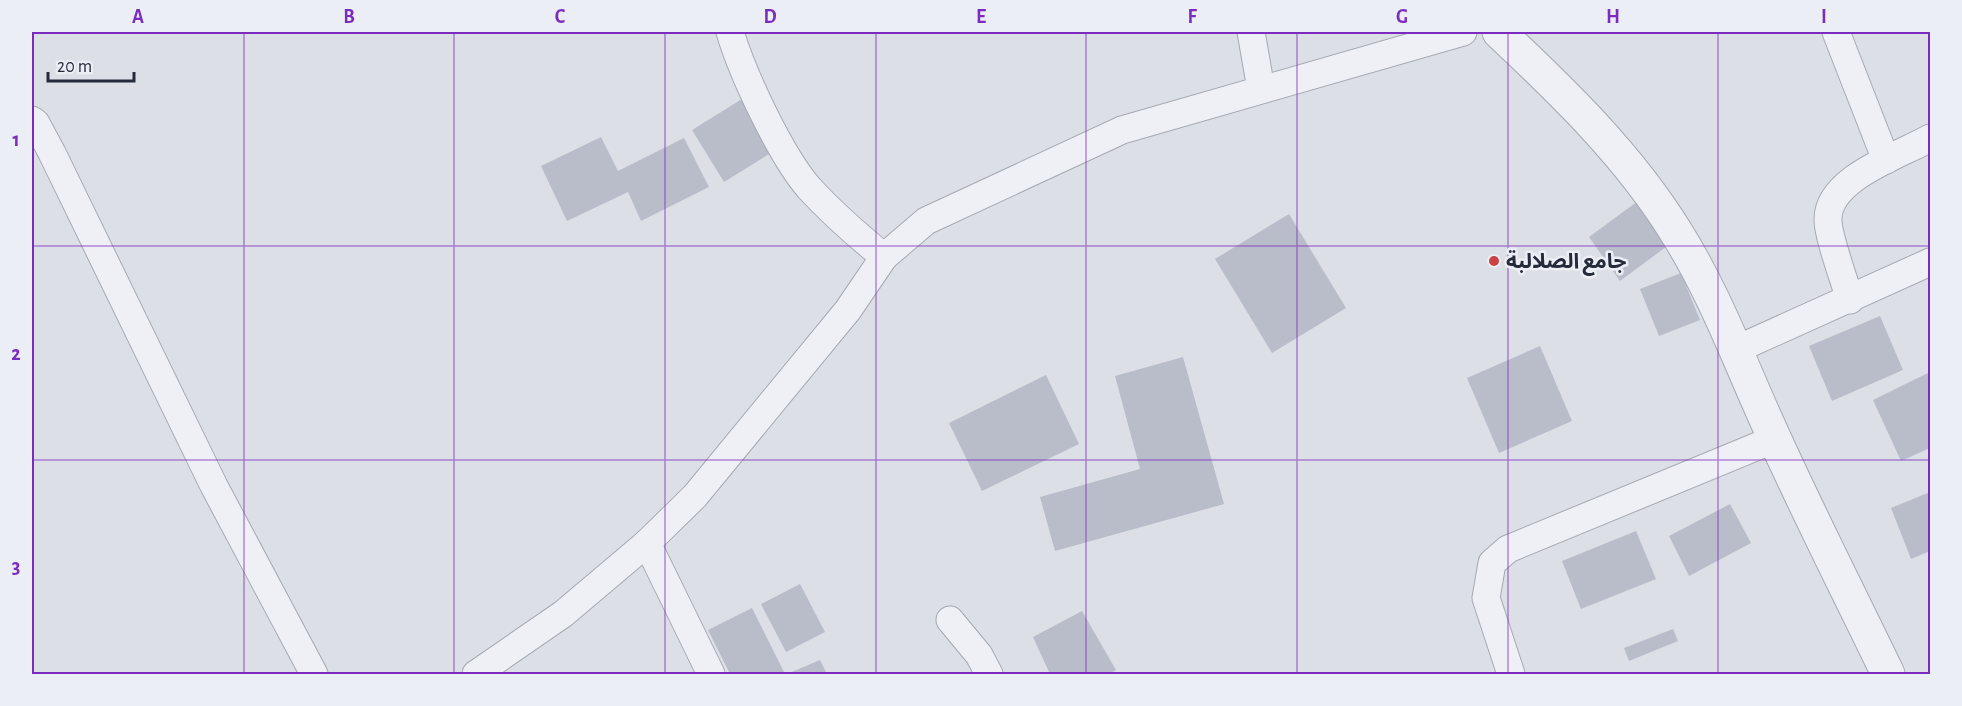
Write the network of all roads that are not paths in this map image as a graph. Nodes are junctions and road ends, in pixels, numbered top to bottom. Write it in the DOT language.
graph roads {
  1 [pos="730,32"];
  2 [pos="1251,32"];
  3 [pos="1463,32"];
  4 [pos="1499,32"];
  5 [pos="1836,32"];
  6 [pos="1261,89"];
  7 [pos="32,120"];
  8 [pos="1930,138"];
  9 [pos="1886,160"];
  10 [pos="884,257"];
  11 [pos="1930,262"];
  12 [pos="1850,300"];
  13 [pos="1736,350"];
  14 [pos="1775,439"];
  15 [pos="647,543"];
  16 [pos="950,620"];
  17 [pos="314,675"];
  18 [pos="476,675"];
  19 [pos="711,675"];
  20 [pos="989,675"];
  21 [pos="1512,675"];
  22 [pos="1888,675"];
  1 -- 10 [label="street"];
  2 -- 6 [label="street"];
  3 -- 6 [label="street"];
  4 -- 13 [label="street"];
  5 -- 9 [label="street"];
  6 -- 10 [label="street"];
  7 -- 17 [label="street"];
  8 -- 9 [label="street"];
  9 -- 12 [label="street"];
  10 -- 15 [label="street"];
  11 -- 12 [label="street"];
  12 -- 13 [label="street"];
  13 -- 14 [label="street"];
  14 -- 21 [label="street"];
  14 -- 22 [label="street"];
  15 -- 18 [label="street"];
  15 -- 19 [label="street"];
  16 -- 20 [label="street"];
}
